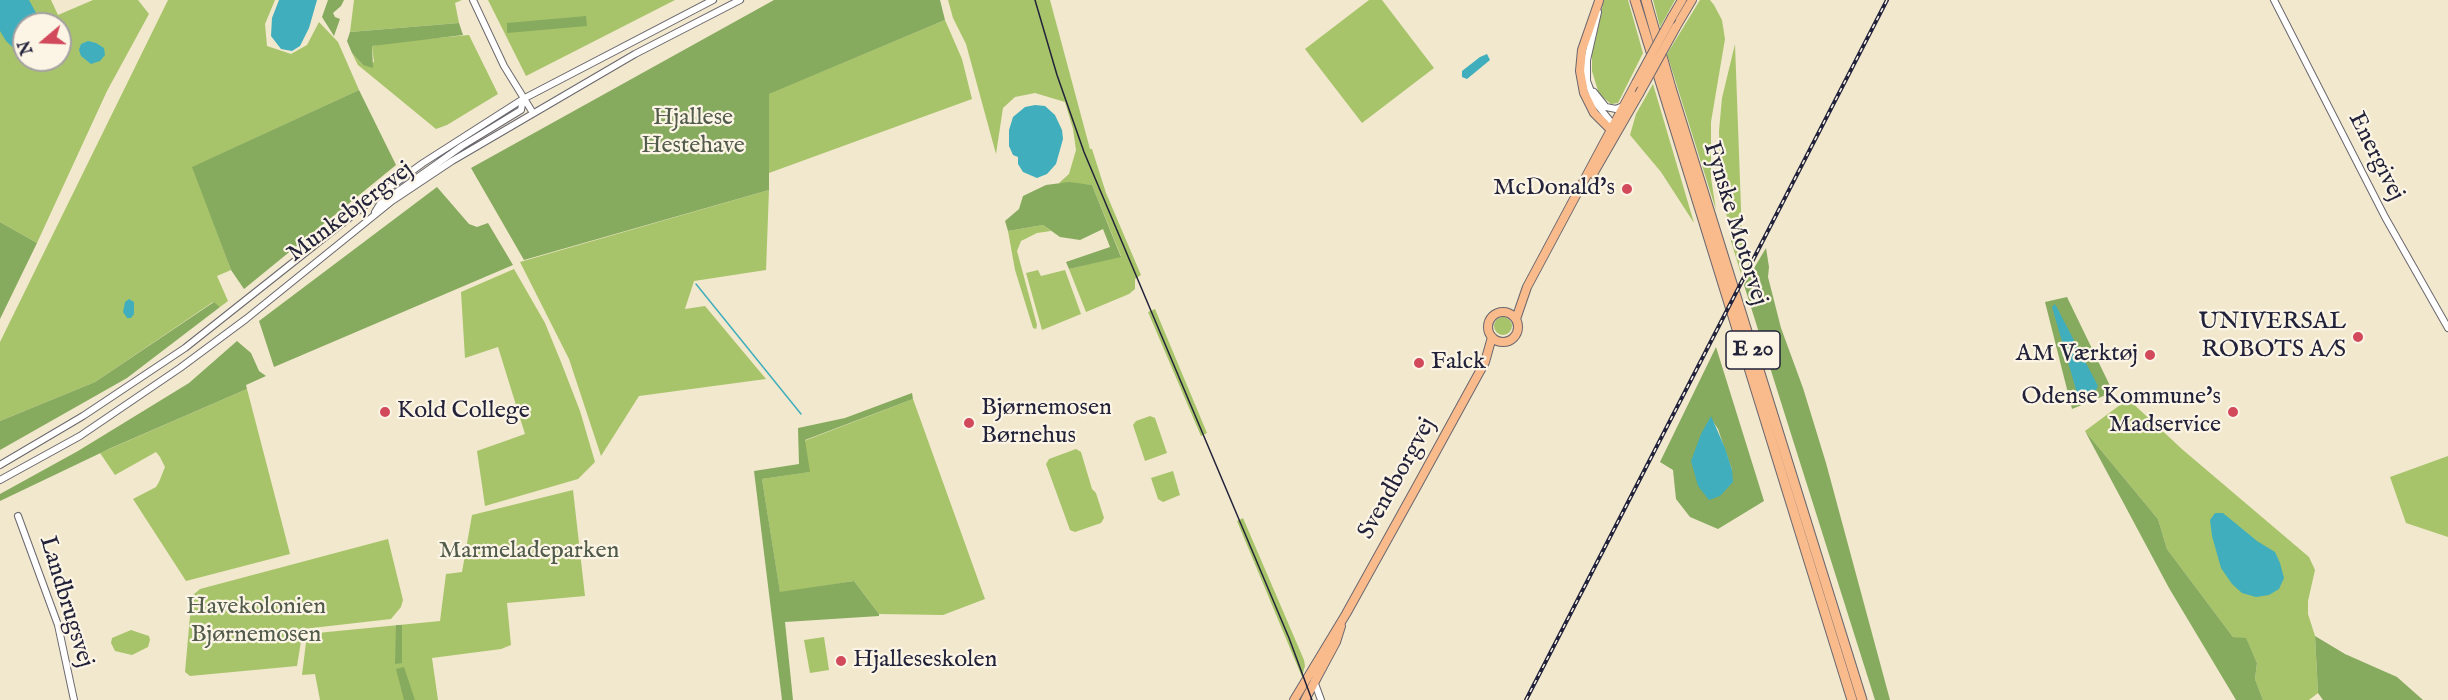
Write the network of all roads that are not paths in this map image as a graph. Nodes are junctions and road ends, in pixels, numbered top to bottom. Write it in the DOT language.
graph roads {
  1 [pos="473,0"];
  2 [pos="713,0"];
  3 [pos="740,0"];
  4 [pos="1599,0"];
  5 [pos="1635,0"];
  6 [pos="1646,0"];
  7 [pos="1682,0"];
  8 [pos="1692,0"];
  9 [pos="2274,0"];
  10 [pos="1586,67"];
  11 [pos="523,99"];
  12 [pos="1624,106"];
  13 [pos="533,113"];
  14 [pos="1614,130"];
  15 [pos="372,217"];
  16 [pos="1527,288"];
  17 [pos="1505,312"];
  18 [pos="1516,319"];
  19 [pos="2448,328"];
  20 [pos="1492,337"];
  21 [pos="1501,342"];
  22 [pos="1485,362"];
  23 [pos="0,465"];
  24 [pos="0,480"];
  25 [pos="18,516"];
  26 [pos="1346,614"];
  27 [pos="1310,670"];
  28 [pos="1314,681"];
  29 [pos="74,700"];
  30 [pos="1294,700"];
  31 [pos="1305,700"];
  32 [pos="1321,700"];
  33 [pos="1852,700"];
  34 [pos="1862,700"];
  1 -- 11 [label="street"];
  2 -- 11 [label="street, Munkebjergvej"];
  3 -- 13 [label="street, Munkebjergvej"];
  4 -- 10 [label="street"];
  4 -- 14 [label="main road"];
  5 -- 33 [label="highway, Fynske Motorvej / E 20"];
  6 -- 34 [label="highway, Fynske Motorvej / E 20"];
  7 -- 12 [label="main road, bridge"];
  8 -- 14 [label="main road, bridge"];
  9 -- 19 [label="street, Energivej"];
  10 -- 12 [label="street"];
  10 -- 14 [label="street"];
  11 -- 13 [label="street"];
  11 -- 15 [label="street"];
  11 -- 23 [label="street, Munkebjergvej"];
  12 -- 14 [label="main road"];
  13 -- 15 [label="street, Munkebjergvej"];
  14 -- 16 [label="main road"];
  15 -- 24 [label="street, Munkebjergvej"];
  16 -- 17 [label="main road"];
  16 -- 18 [label="main road"];
  17 -- 18 [label="main road"];
  17 -- 20 [label="main road"];
  18 -- 21 [label="main road"];
  20 -- 21 [label="main road"];
  20 -- 22 [label="main road, Svendborgvej"];
  21 -- 22 [label="main road, Svendborgvej"];
  22 -- 26 [label="main road, Svendborgvej"];
  25 -- 29 [label="street, Landbrugsvej"];
  26 -- 27 [label="main road, Svendborgvej"];
  26 -- 28 [label="main road, Svendborgvej"];
  27 -- 28 [label="street"];
  27 -- 30 [label="main road, Svendborgvej"];
  28 -- 31 [label="main road, Svendborgvej"];
  28 -- 32 [label="street"];
}
